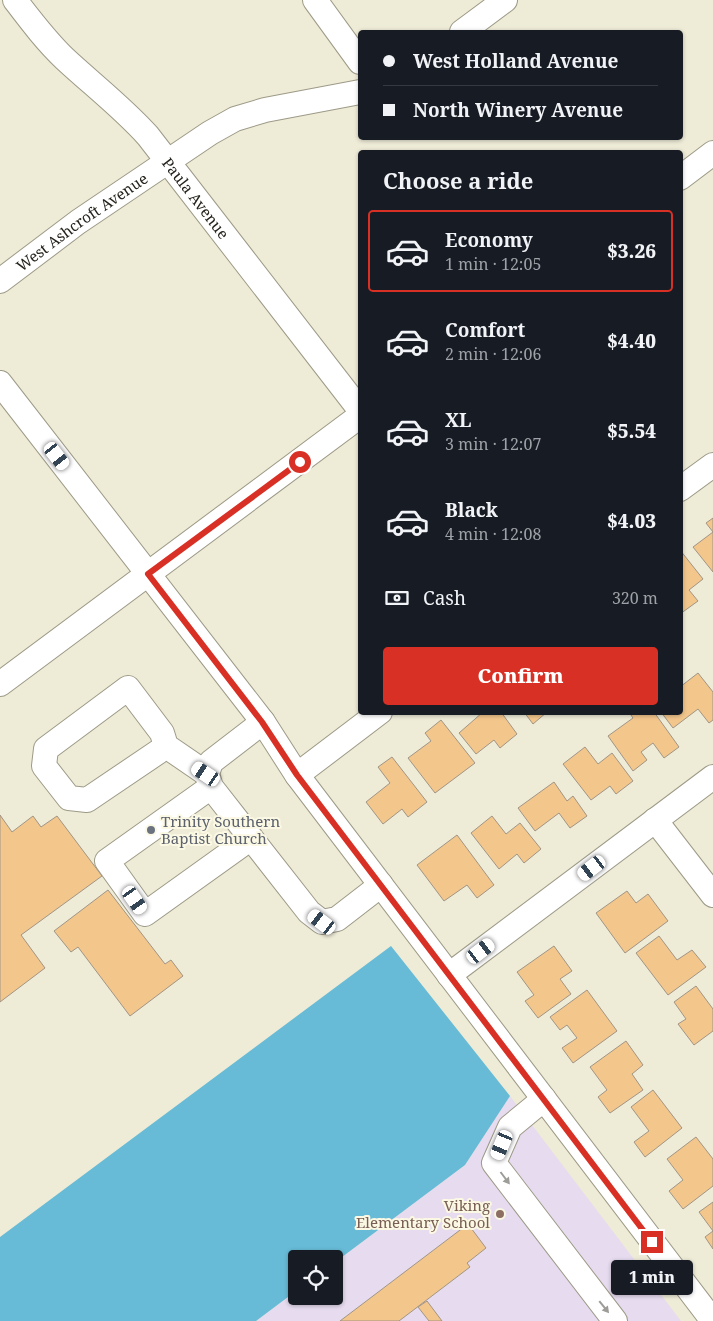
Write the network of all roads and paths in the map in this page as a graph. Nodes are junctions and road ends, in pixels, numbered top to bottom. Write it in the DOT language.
graph roads {
  1 [pos="15,0"];
  2 [pos="315,0"];
  3 [pos="504,0"];
  4 [pos="465,30"];
  5 [pos="358,59"];
  6 [pos="358,92"];
  7 [pos="713,153"];
  8 [pos="170,162"];
  9 [pos="683,176"];
  10 [pos="0,281"];
  11 [pos="0,383"];
  12 [pos="358,407"];
  13 [pos="358,417"];
  14 [pos="713,465"];
  15 [pos="683,487"];
  16 [pos="148,574"];
  17 [pos="0,684"];
  18 [pos="376,715"];
  19 [pos="262,722"];
  20 [pos="158,752"];
  21 [pos="297,775"];
  22 [pos="713,777"];
  23 [pos="209,780"];
  24 [pos="655,820"];
  25 [pos="251,838"];
  26 [pos="381,885"];
  27 [pos="713,895"];
  28 [pos="449,975"];
  29 [pos="544,1099"];
  30 [pos="615,1321"];
  31 [pos="713,1321"];
  1 -- 8 [label="street, Paula Avenue"];
  2 -- 5 [label="street"];
  3 -- 4 [label="street"];
  6 -- 8 [label="street, West Ashcroft Avenue"];
  7 -- 9 [label="street"];
  8 -- 10 [label="street, West Ashcroft Avenue"];
  8 -- 12 [label="street, Paula Avenue"];
  11 -- 16 [label="street"];
  13 -- 16 [label="street"];
  14 -- 15 [label="street"];
  16 -- 17 [label="street"];
  16 -- 19 [label="street"];
  18 -- 21 [label="street"];
  19 -- 21 [label="street"];
  19 -- 23 [label="street"];
  20 -- 23 [label="street"];
  21 -- 26 [label="street"];
  22 -- 24 [label="street"];
  23 -- 25 [label="street"];
  23 -- 25 [label="street"];
  24 -- 27 [label="street"];
  24 -- 28 [label="street"];
  25 -- 26 [label="street"];
  26 -- 28 [label="street"];
  28 -- 29 [label="street"];
  29 -- 30 [label="street, one-way"];
  29 -- 31 [label="street"];
}
